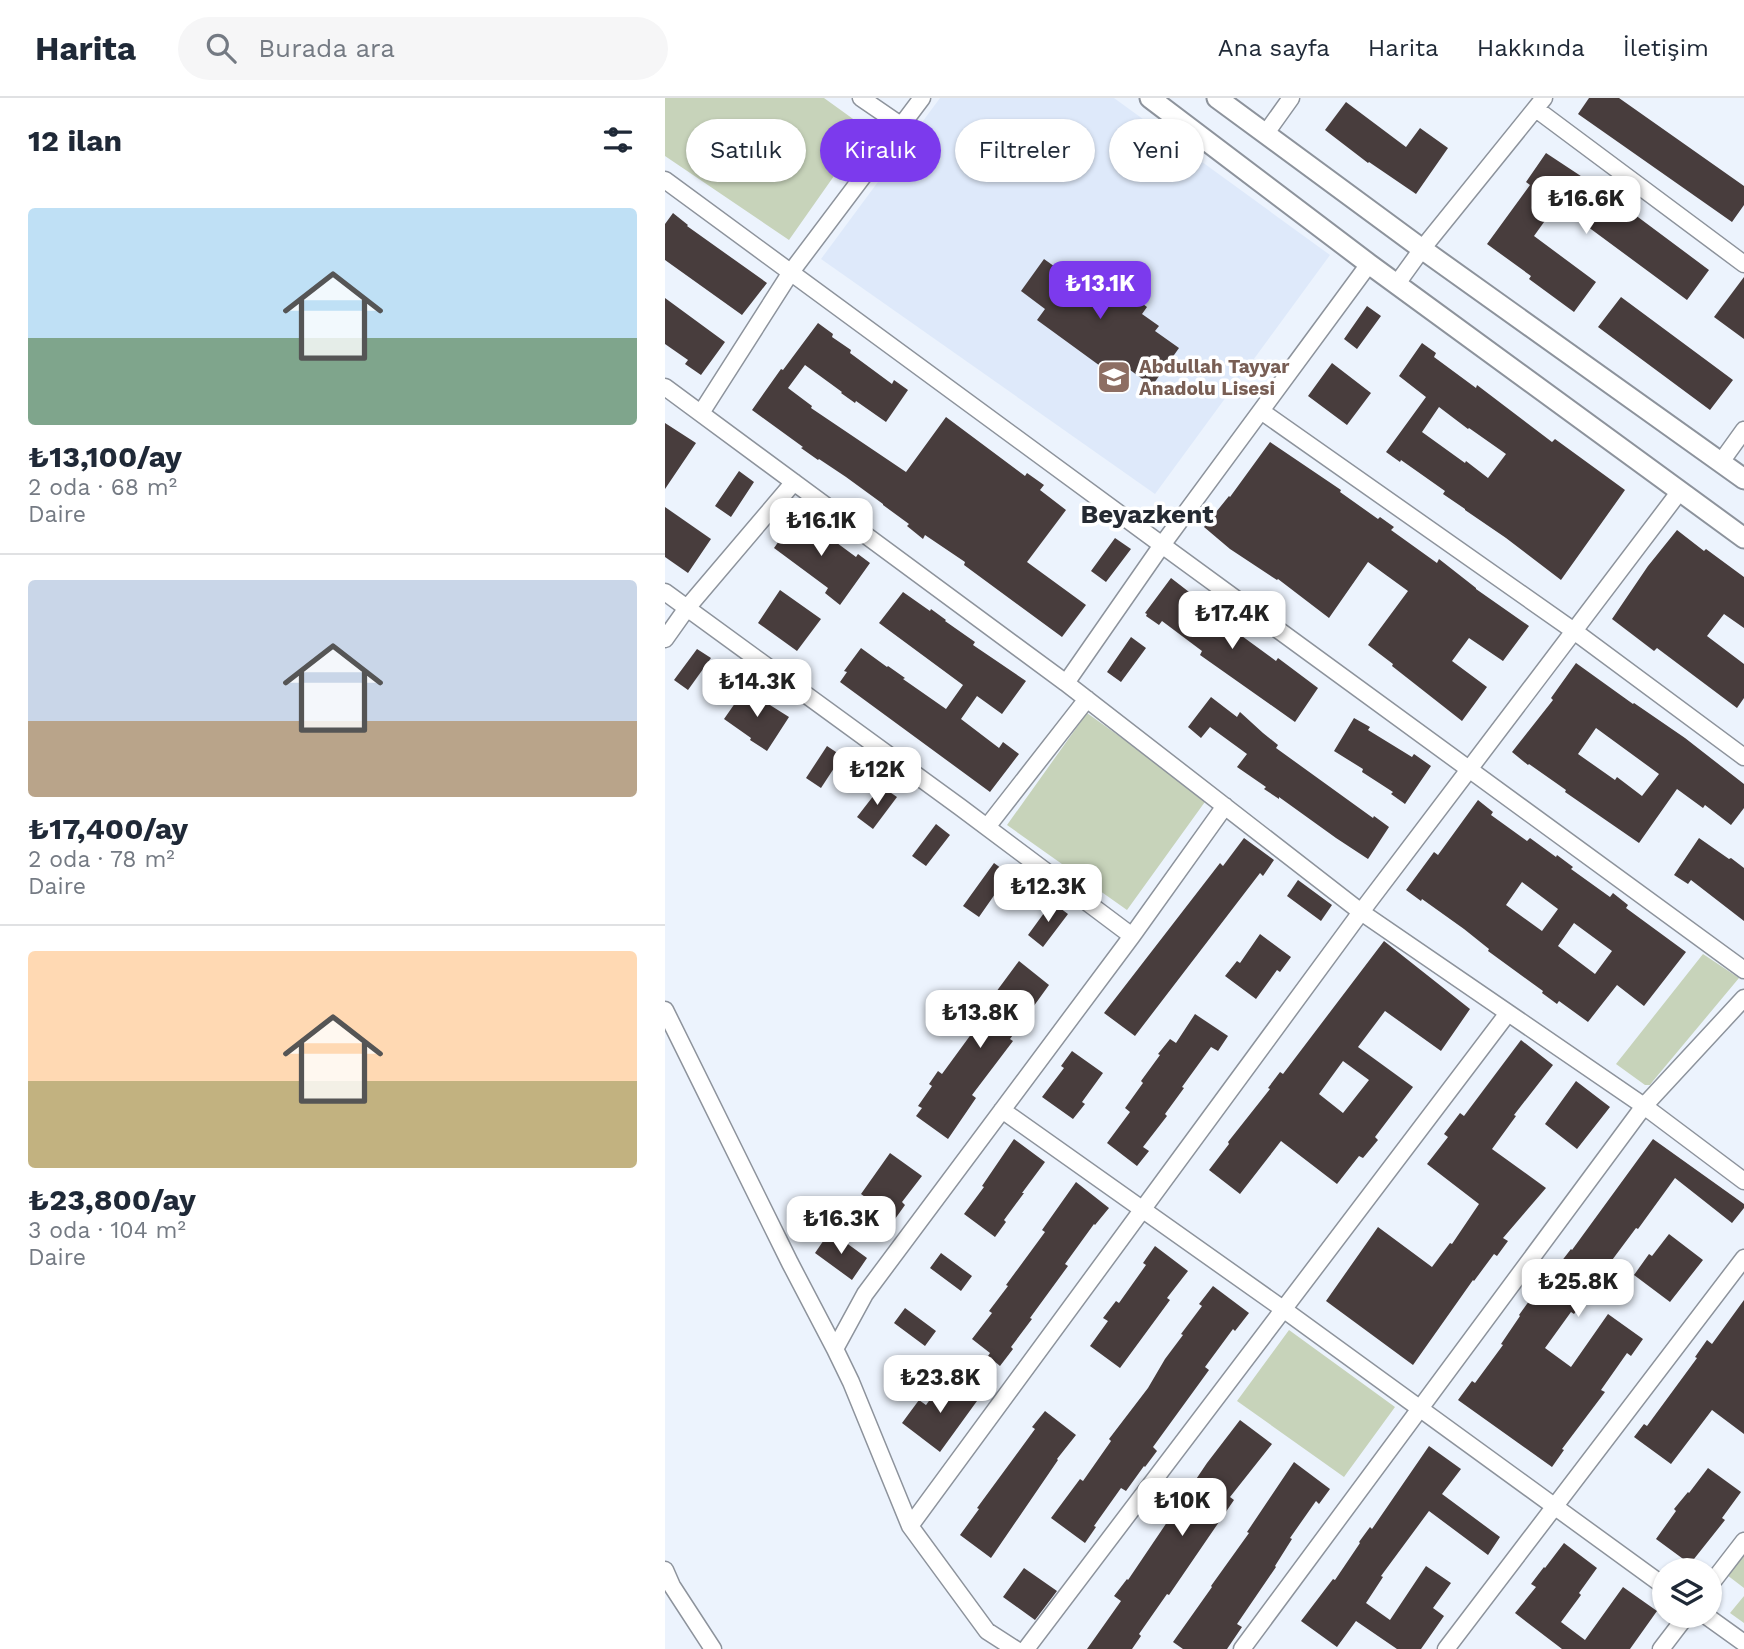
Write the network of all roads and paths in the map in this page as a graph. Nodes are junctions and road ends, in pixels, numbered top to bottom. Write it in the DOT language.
graph roads {
  1 [pos="861,98"];
  2 [pos="922,98"];
  3 [pos="1150,98"];
  4 [pos="1217,98"];
  5 [pos="1291,98"];
  6 [pos="1540,104"];
  7 [pos="891,119"];
  8 [pos="908,119"];
  9 [pos="1266,133"];
  10 [pos="665,180"];
  11 [pos="860,182"];
  12 [pos="1422,249"];
  13 [pos="1369,264"];
  14 [pos="1744,264"];
  15 [pos="791,272"];
  16 [pos="1396,285"];
  17 [pos="665,387"];
  18 [pos="1261,411"];
  19 [pos="701,413"];
  20 [pos="1744,430"];
  21 [pos="1721,462"];
  22 [pos="1744,479"];
  23 [pos="794,482"];
  24 [pos="1680,491"];
  25 [pos="1744,538"];
  26 [pos="1162,545"];
  27 [pos="665,592"];
  28 [pos="687,608"];
  29 [pos="1574,631"];
  30 [pos="665,639"];
  31 [pos="1066,683"];
  32 [pos="1087,699"];
  33 [pos="1744,757"];
  34 [pos="1469,769"];
  35 [pos="1225,806"];
  36 [pos="987,827"];
  37 [pos="1361,912"];
  38 [pos="1132,936"];
  39 [pos="1744,970"];
  40 [pos="1744,998"];
  41 [pos="665,1010"];
  42 [pos="1508,1013"];
  43 [pos="1644,1106"];
  44 [pos="1002,1110"];
  45 [pos="1744,1181"];
  46 [pos="1143,1210"];
  47 [pos="1744,1258"];
  48 [pos="1283,1309"];
  49 [pos="835,1349"];
  50 [pos="1420,1409"];
  51 [pos="1555,1507"];
  52 [pos="910,1526"];
  53 [pos="1744,1541"];
  54 [pos="1722,1569"];
  55 [pos="665,1570"];
  56 [pos="1652,1577"];
  57 [pos="1722,1627"];
  58 [pos="1677,1628"];
  59 [pos="1744,1643"];
  60 [pos="713,1649"];
  61 [pos="1015,1649"];
  62 [pos="1026,1649"];
  63 [pos="1242,1649"];
  64 [pos="1447,1649"];
  65 [pos="1661,1649"];
  1 -- 7 [label="street"];
  2 -- 8 [label="street"];
  3 -- 13 [label="street"];
  4 -- 9 [label="street"];
  5 -- 9 [label="street"];
  6 -- 12 [label="street"];
  6 -- 14 [label="street"];
  9 -- 12 [label="street"];
  10 -- 15 [label="street"];
  11 -- 15 [label="street"];
  12 -- 16 [label="street"];
  12 -- 21 [label="street"];
  13 -- 16 [label="street"];
  13 -- 18 [label="street"];
  15 -- 19 [label="street"];
  15 -- 26 [label="street"];
  16 -- 24 [label="street"];
  17 -- 19 [label="street"];
  18 -- 26 [label="street"];
  18 -- 29 [label="street"];
  19 -- 23 [label="street"];
  20 -- 21 [label="street"];
  21 -- 22 [label="street"];
  23 -- 28 [label="street"];
  23 -- 31 [label="street"];
  24 -- 25 [label="street"];
  24 -- 29 [label="street"];
  26 -- 31 [label="street"];
  26 -- 34 [label="street"];
  27 -- 28 [label="street"];
  28 -- 30 [label="street"];
  28 -- 36 [label="street"];
  29 -- 33 [label="street"];
  29 -- 34 [label="street"];
  31 -- 32 [label="street"];
  32 -- 35 [label="street"];
  32 -- 36 [label="street"];
  34 -- 37 [label="street"];
  34 -- 39 [label="street"];
  35 -- 37 [label="street"];
  35 -- 38 [label="street"];
  36 -- 38 [label="street"];
  37 -- 42 [label="street"];
  37 -- 46 [label="street"];
  38 -- 44 [label="street"];
  40 -- 43 [label="street"];
  41 -- 49 [label="street"];
  42 -- 43 [label="street"];
  42 -- 48 [label="street"];
  43 -- 45 [label="street"];
  43 -- 50 [label="street"];
  44 -- 46 [label="street"];
  44 -- 49 [label="street"];
  46 -- 48 [label="street"];
  46 -- 52 [label="street"];
  47 -- 51 [label="street"];
  48 -- 50 [label="street"];
  48 -- 62 [label="street"];
  49 -- 52 [label="street"];
  50 -- 51 [label="street"];
  50 -- 63 [label="street"];
  51 -- 56 [label="street"];
  51 -- 64 [label="street"];
  52 -- 61 [label="street"];
  53 -- 54 [label="street"];
  55 -- 60 [label="street"];
  57 -- 59 [label="street"];
  58 -- 65 [label="street"];
}
